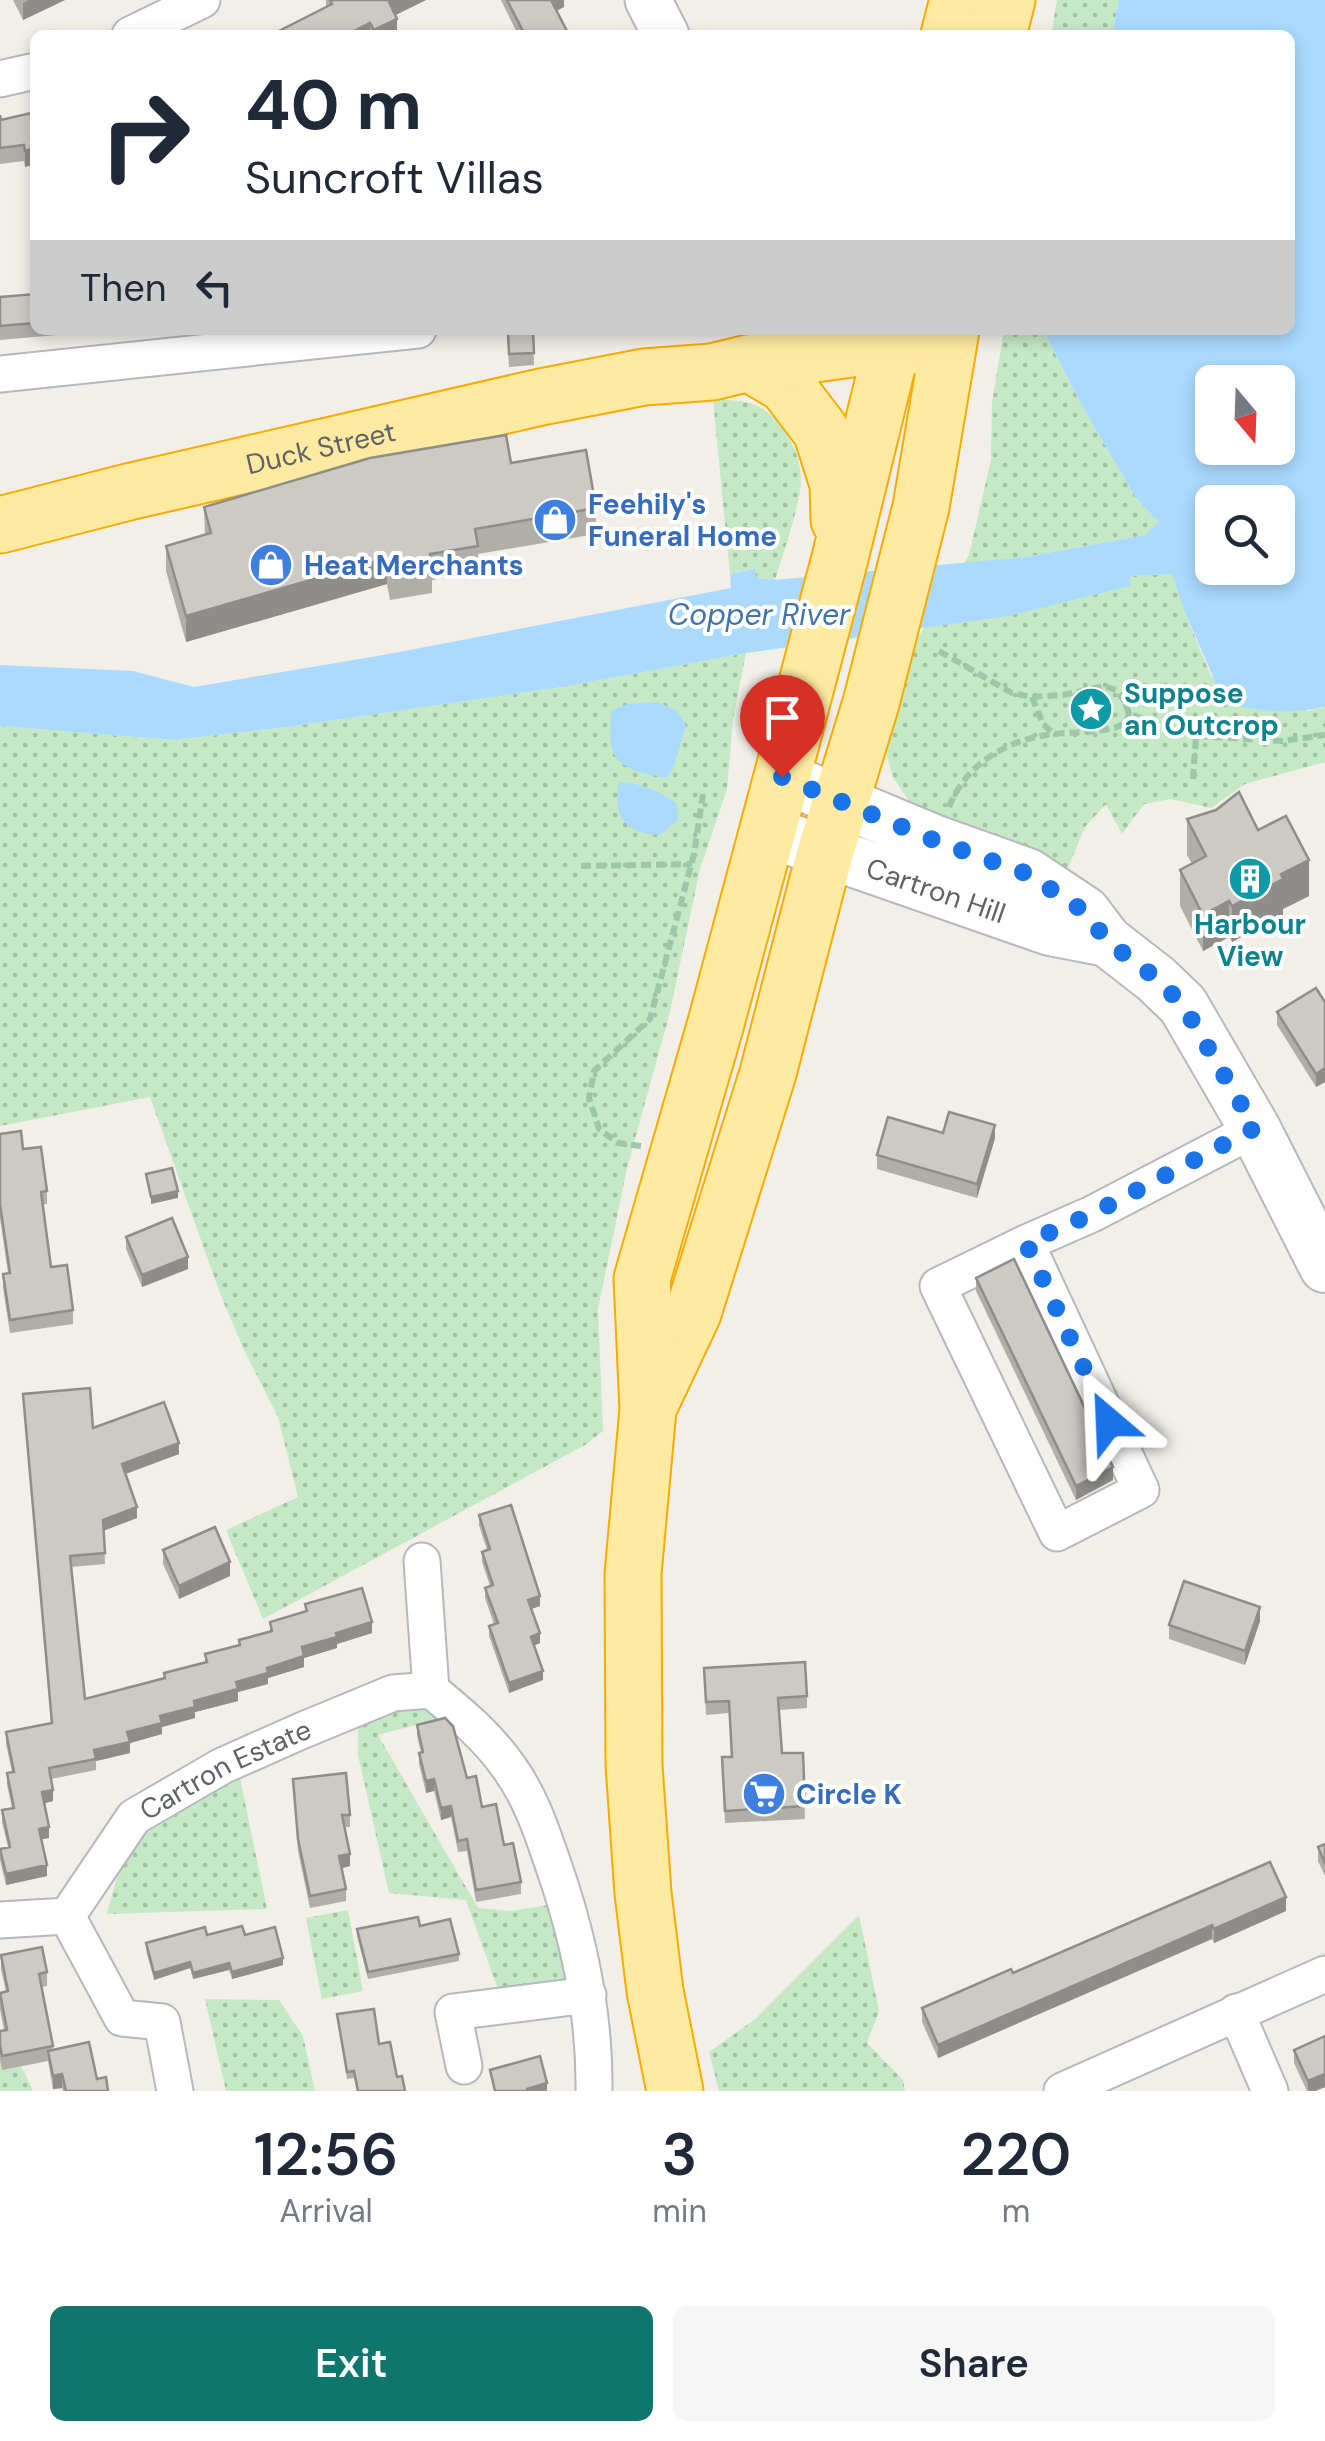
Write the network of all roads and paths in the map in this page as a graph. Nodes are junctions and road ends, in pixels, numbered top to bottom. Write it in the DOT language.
graph roads {
  1 [pos="202,0"];
  2 [pos="648,0"];
  3 [pos="958,0"];
  4 [pos="1007,0"];
  5 [pos="140,30"];
  6 [pos="663,30"];
  7 [pos="951,30"];
  8 [pos="999,30"];
  9 [pos="30,72"];
  10 [pos="0,79"];
  11 [pos="370,335"];
  12 [pos="896,336"];
  13 [pos="950,340"];
  14 [pos="738,342"];
  15 [pos="0,374"];
  16 [pos="0,525"];
  17 [pos="840,558"];
  18 [pos="939,651"];
  19 [pos="1032,698"];
  20 [pos="1128,714"];
  21 [pos="1054,734"];
  22 [pos="1325,735"];
  23 [pos="1196,736"];
  24 [pos="782,777"];
  25 [pos="1193,780"];
  26 [pos="956,787"];
  27 [pos="703,794"];
  28 [pos="842,802"];
  29 [pos="766,831"];
  30 [pos="826,853"];
  31 [pos="692,864"];
  32 [pos="581,866"];
  33 [pos="1107,941"];
  34 [pos="1255,1128"];
  35 [pos="649,1148"];
  36 [pos="1026,1243"];
  37 [pos="1325,1267"];
  38 [pos="648,1409"];
  39 [pos="422,1561"];
  40 [pos="432,1690"];
  41 [pos="67,1916"];
  42 [pos="0,1920"];
  43 [pos="1325,1974"];
  44 [pos="588,1996"];
  45 [pos="1236,2012"];
  46 [pos="464,2066"];
  47 [pos="175,2091"];
  48 [pos="594,2091"];
  49 [pos="675,2091"];
  50 [pos="1062,2091"];
  51 [pos="1270,2091"];
  1 -- 5 [label="street"];
  2 -- 6 [label="street"];
  3 -- 7 [label="highway"];
  4 -- 8 [label="highway"];
  9 -- 10 [label="street"];
  11 -- 15 [label="street"];
  12 -- 13 [label="highway, Duck Street"];
  12 -- 14 [label="highway, Duck Street"];
  12 -- 17 [label="highway"];
  13 -- 28 [label="highway"];
  14 -- 16 [label="highway, Duck Street"];
  14 -- 17 [label="highway"];
  17 -- 24 [label="highway"];
  18 -- 19 [label="path"];
  19 -- 20 [label="path"];
  19 -- 21 [label="path"];
  20 -- 21 [label="path"];
  20 -- 23 [label="path"];
  21 -- 26 [label="path"];
  22 -- 23 [label="path"];
  23 -- 25 [label="path"];
  24 -- 28 [label="main road, Cartron Hill"];
  24 -- 29 [label="highway"];
  27 -- 31 [label="path"];
  28 -- 30 [label="highway"];
  28 -- 33 [label="main road, Cartron Hill"];
  29 -- 30 [label="main road, Cartron Hill"];
  29 -- 38 [label="highway"];
  30 -- 33 [label="main road, Cartron Hill"];
  30 -- 38 [label="highway"];
  31 -- 32 [label="path"];
  31 -- 35 [label="path"];
  33 -- 34 [label="main road, Cartron Hill"];
  34 -- 36 [label="street"];
  34 -- 37 [label="main road, Cartron Hill"];
  36 -- 36 [label="street"];
  38 -- 49 [label="highway"];
  39 -- 40 [label="street"];
  40 -- 41 [label="street, Cartron Estate"];
  40 -- 44 [label="street"];
  41 -- 42 [label="street"];
  41 -- 47 [label="street"];
  43 -- 45 [label="street"];
  44 -- 46 [label="street"];
  44 -- 48 [label="street"];
  45 -- 50 [label="street"];
  45 -- 51 [label="street"];
}
